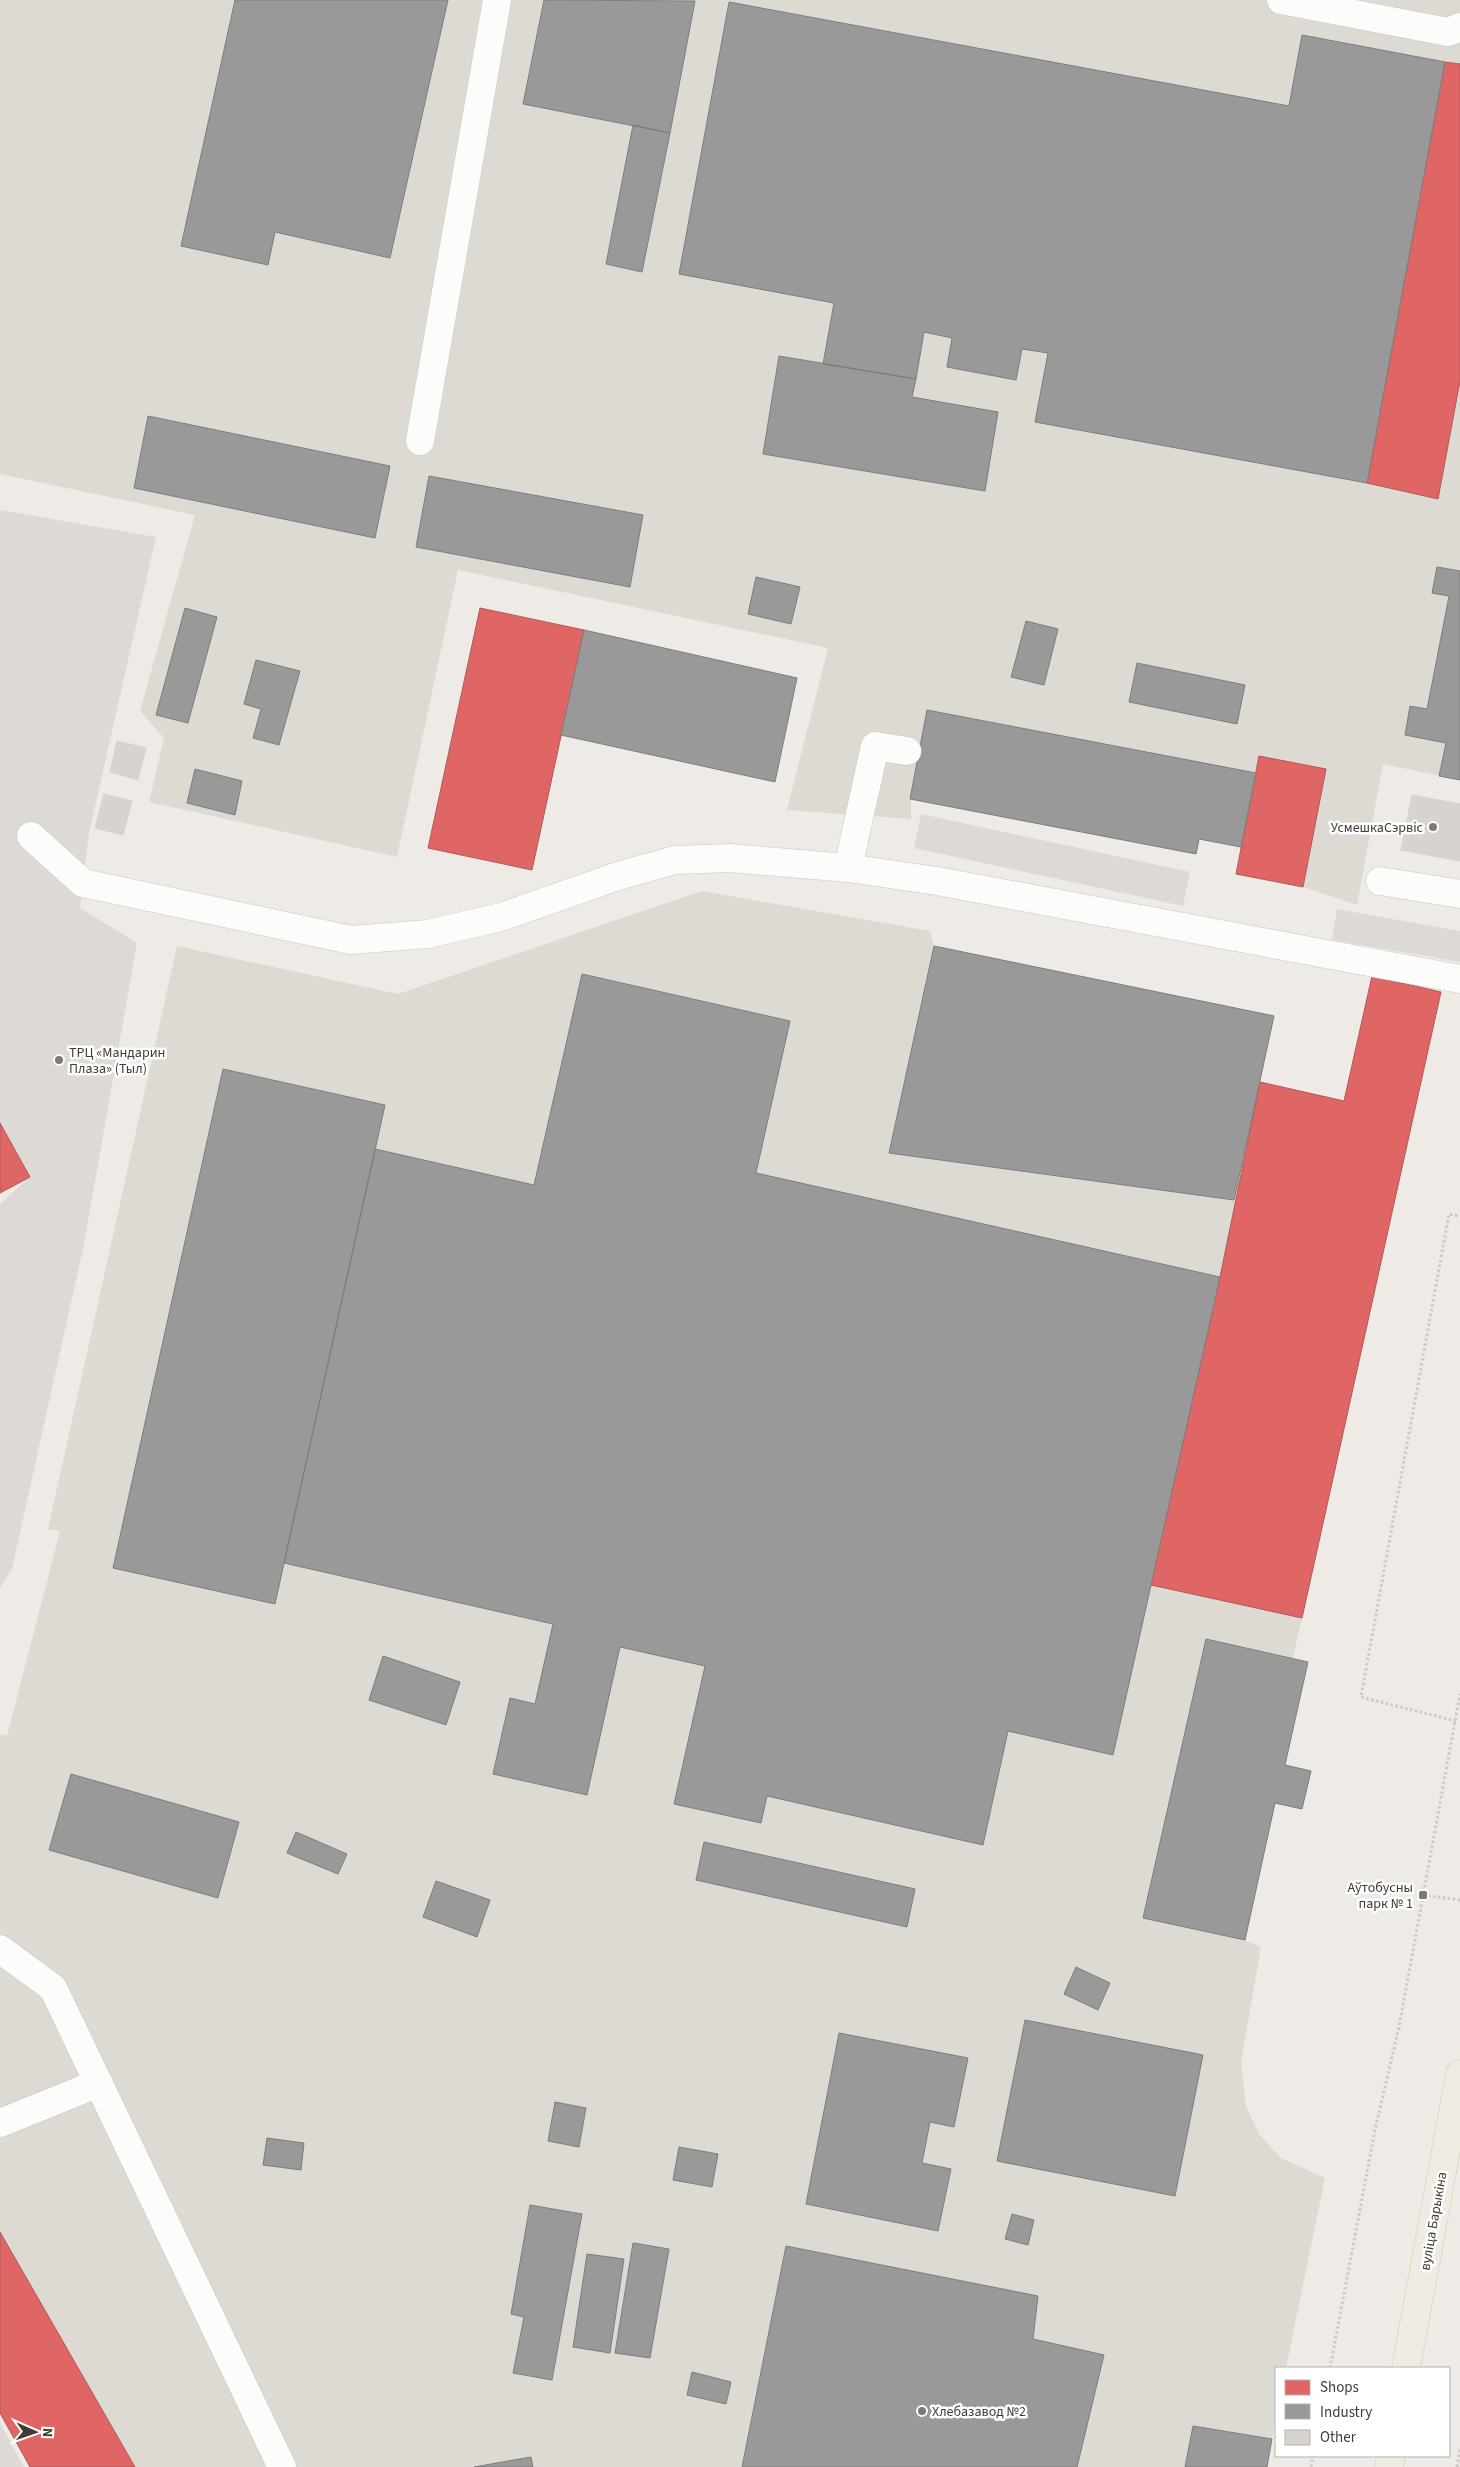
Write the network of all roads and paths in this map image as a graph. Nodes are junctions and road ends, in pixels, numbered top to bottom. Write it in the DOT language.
graph roads {
  1 [pos="497,0"];
  2 [pos="1281,0"];
  3 [pos="1460,27"];
  4 [pos="420,441"];
  5 [pos="906,751"];
  6 [pos="31,836"];
  7 [pos="848,868"];
  8 [pos="1380,881"];
  9 [pos="1460,894"];
  10 [pos="1460,979"];
  11 [pos="1460,1216"];
  12 [pos="1460,1694"];
  13 [pos="1456,1721"];
  14 [pos="1423,1895"];
  15 [pos="1460,1900"];
  16 [pos="0,1949"];
  17 [pos="1460,2074"];
  18 [pos="98,2083"];
  19 [pos="0,2123"];
  20 [pos="1330,2367"];
  21 [pos="1406,2367"];
  22 [pos="1460,2448"];
  23 [pos="282,2467"];
  24 [pos="1456,2467"];
  1 -- 4 [label="lane"];
  2 -- 3 [label="lane"];
  5 -- 7 [label="lane"];
  6 -- 7 [label="lane"];
  7 -- 10 [label="lane"];
  8 -- 9 [label="lane"];
  11 -- 13 [label="path"];
  12 -- 13 [label="path"];
  13 -- 14 [label="path"];
  14 -- 15 [label="path"];
  14 -- 20 [label="path"];
  16 -- 18 [label="lane"];
  17 -- 21 [label="main road, вуліца Барыкіна"];
  18 -- 19 [label="lane"];
  18 -- 23 [label="lane"];
  22 -- 24 [label="path"];
}
